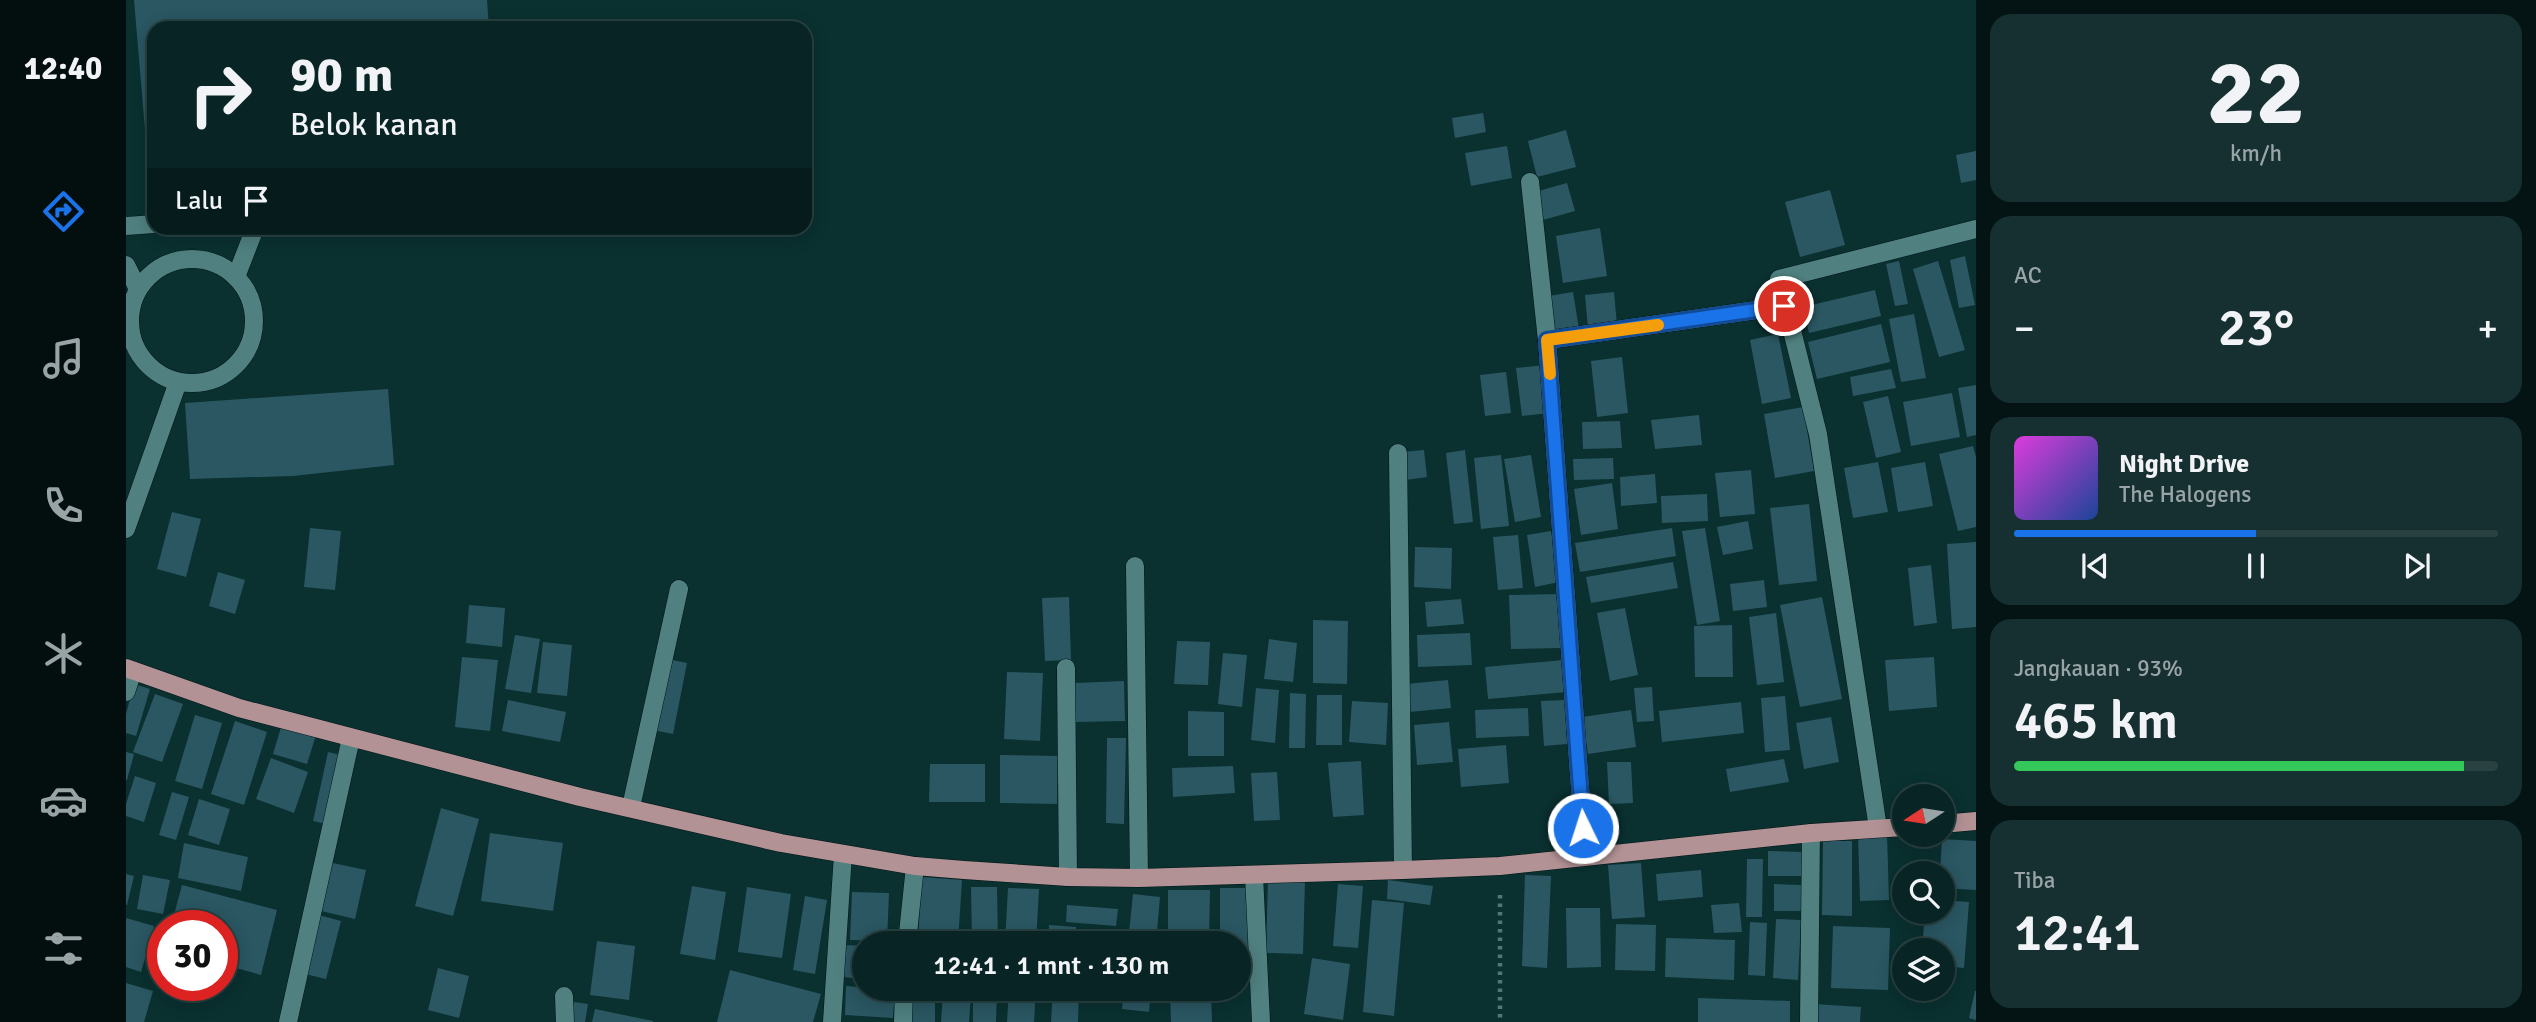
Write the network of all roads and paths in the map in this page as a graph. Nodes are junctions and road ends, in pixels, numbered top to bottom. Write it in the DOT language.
graph roads {
  1 [pos="1530,182"];
  2 [pos="147,224"];
  3 [pos="126,226"];
  4 [pos="1976,229"];
  5 [pos="253,235"];
  6 [pos="126,265"];
  7 [pos="236,277"];
  8 [pos="138,289"];
  9 [pos="1784,306"];
  10 [pos="1547,340"];
  11 [pos="178,382"];
  12 [pos="1398,453"];
  13 [pos="126,529"];
  14 [pos="1135,565"];
  15 [pos="679,589"];
  16 [pos="1066,668"];
  17 [pos="129,669"];
  18 [pos="126,692"];
  19 [pos="351,738"];
  20 [pos="631,807"];
  21 [pos="1976,821"];
  22 [pos="1955,823"];
  23 [pos="1892,827"];
  24 [pos="1878,828"];
  25 [pos="1811,833"];
  26 [pos="843,854"];
  27 [pos="1584,855"];
  28 [pos="915,866"];
  29 [pos="1500,866"];
  30 [pos="1404,870"];
  31 [pos="1254,876"];
  32 [pos="1068,877"];
  33 [pos="1139,878"];
  34 [pos="908,931"];
  35 [pos="564,996"];
  36 [pos="904,1001"];
  37 [pos="288,1022"];
  38 [pos="565,1022"];
  39 [pos="832,1022"];
  40 [pos="903,1022"];
  41 [pos="1261,1022"];
  42 [pos="1500,1022"];
  43 [pos="1809,1022"];
  1 -- 10 [label="street"];
  2 -- 3 [label="street"];
  4 -- 9 [label="street"];
  5 -- 7 [label="street"];
  6 -- 8 [label="street"];
  7 -- 8 [label="street"];
  7 -- 11 [label="street"];
  8 -- 11 [label="street"];
  9 -- 10 [label="street"];
  9 -- 24 [label="street"];
  10 -- 27 [label="street"];
  11 -- 13 [label="street"];
  12 -- 30 [label="street"];
  14 -- 33 [label="street"];
  15 -- 20 [label="street"];
  16 -- 32 [label="street"];
  17 -- 18 [label="street"];
  17 -- 19 [label="main road"];
  19 -- 20 [label="main road"];
  19 -- 37 [label="street"];
  20 -- 26 [label="main road"];
  21 -- 22 [label="main road"];
  23 -- 24 [label="main road"];
  24 -- 25 [label="main road"];
  25 -- 27 [label="main road"];
  25 -- 43 [label="street"];
  26 -- 28 [label="main road"];
  26 -- 39 [label="street"];
  27 -- 29 [label="main road"];
  28 -- 32 [label="main road"];
  28 -- 34 [label="street"];
  29 -- 30 [label="main road"];
  29 -- 42 [label="path"];
  30 -- 31 [label="main road"];
  31 -- 33 [label="main road"];
  31 -- 41 [label="street"];
  32 -- 33 [label="main road"];
  35 -- 38 [label="street"];
  36 -- 40 [label="street"];
}
